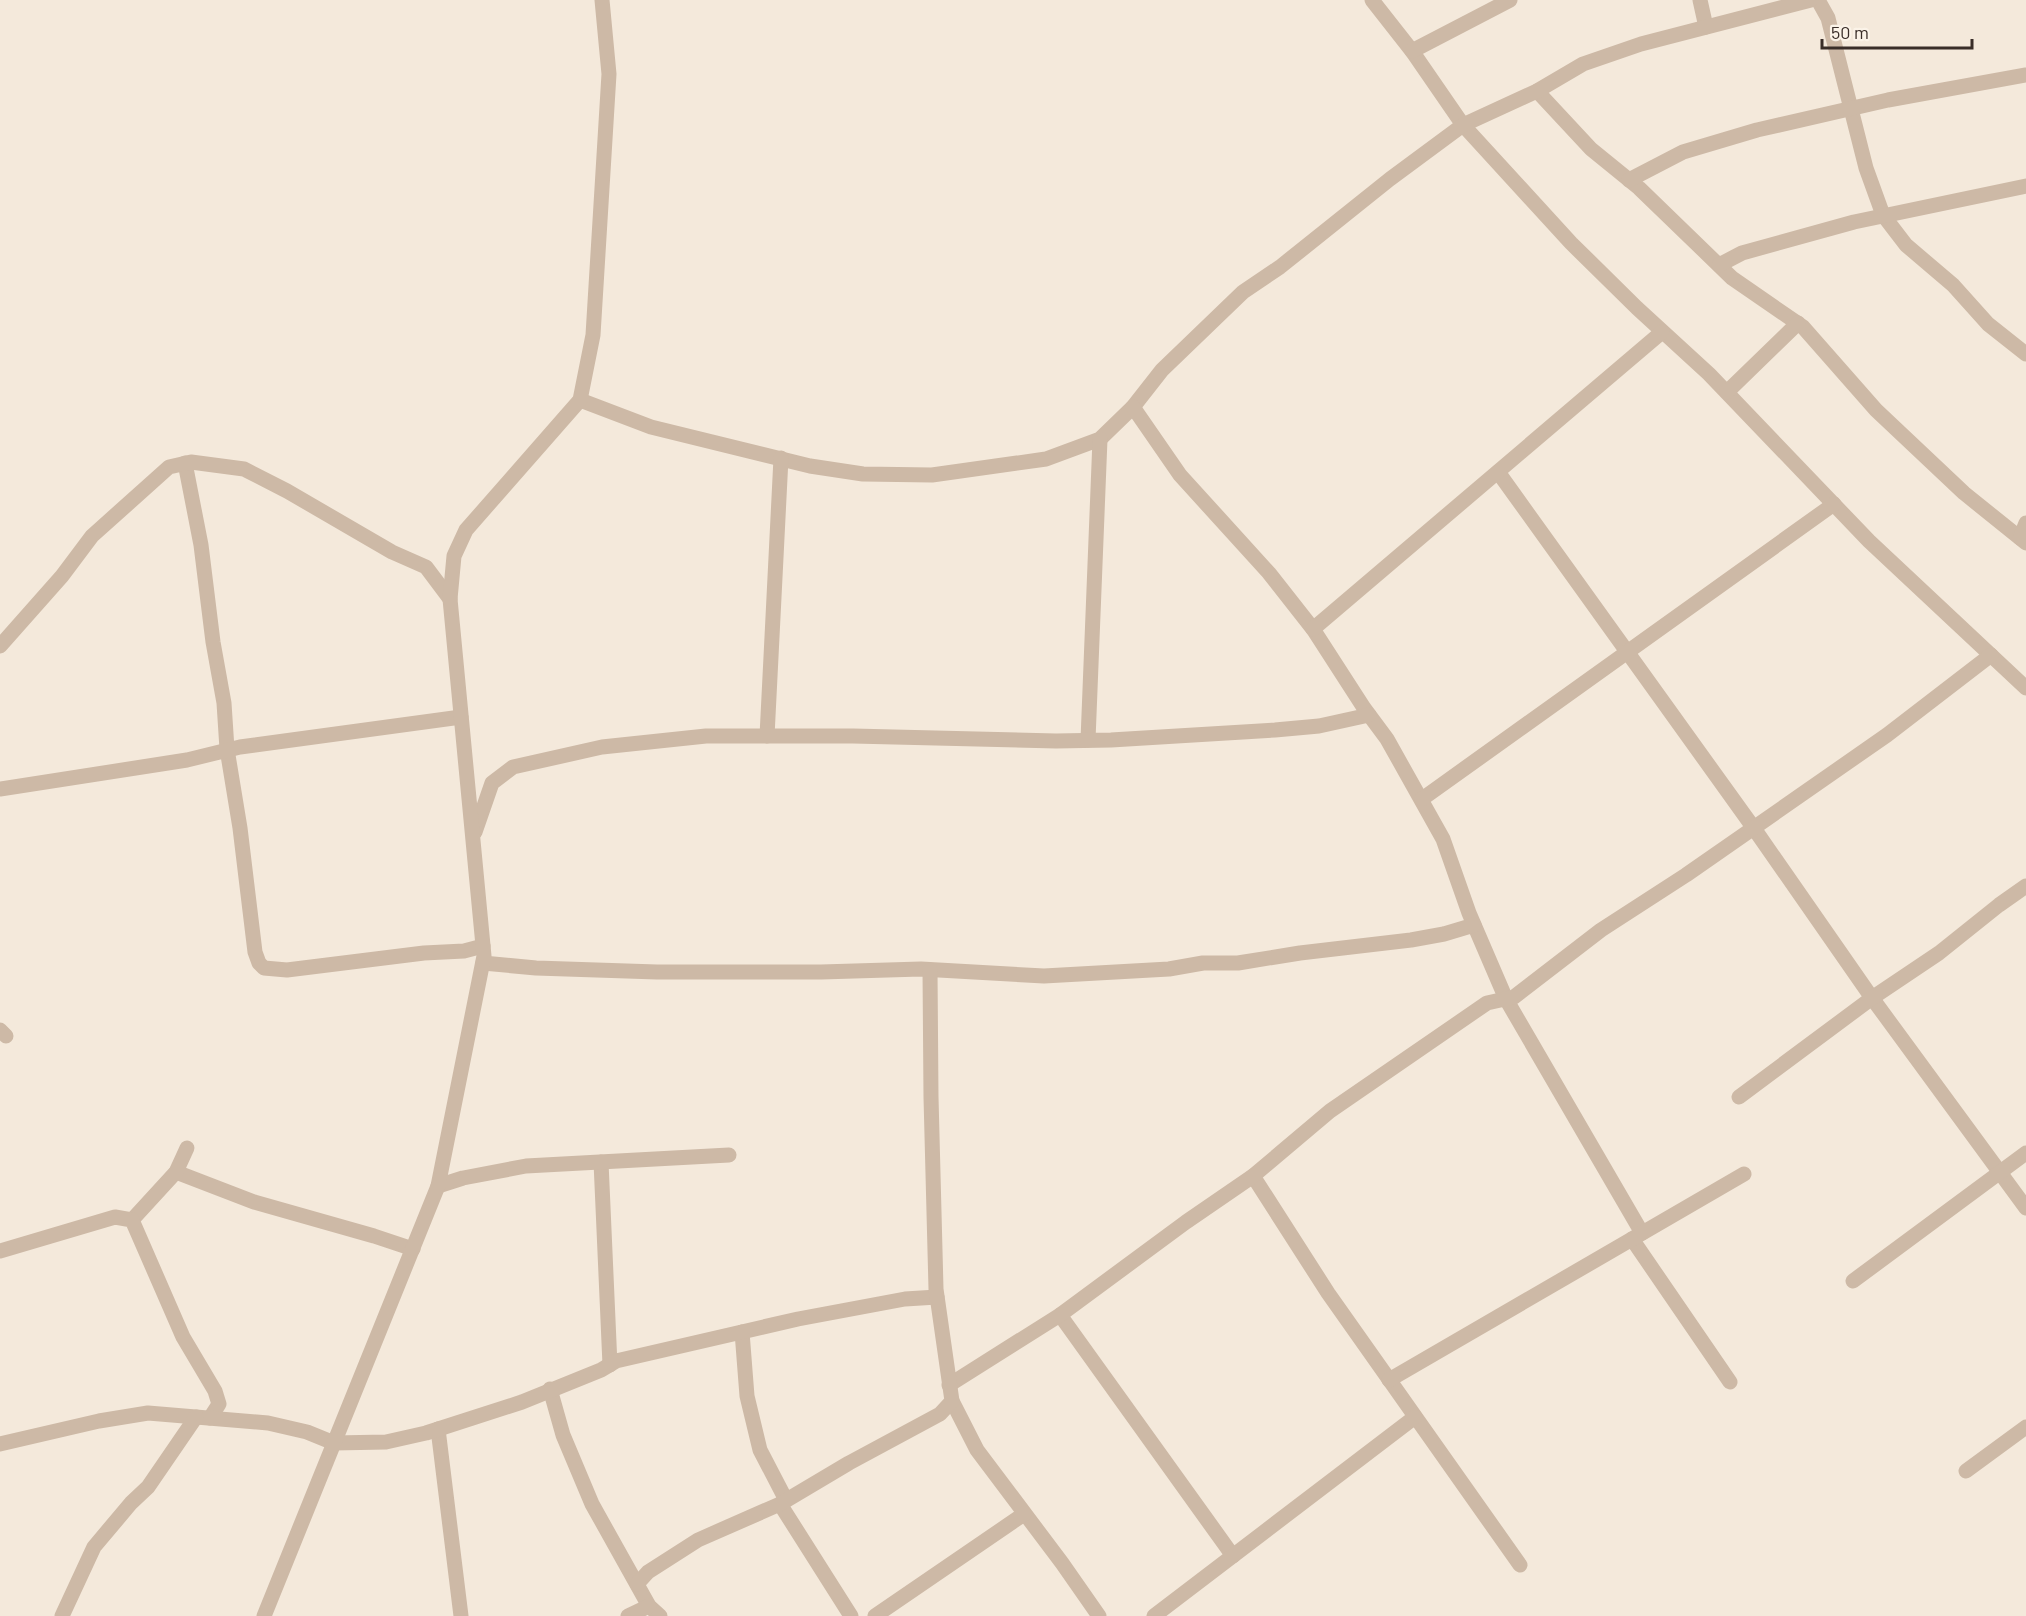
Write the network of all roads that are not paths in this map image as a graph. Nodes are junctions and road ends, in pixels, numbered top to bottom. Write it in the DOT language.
graph roads {
  1 [pos="602,0"];
  2 [pos="1372,0"];
  3 [pos="1510,0"];
  4 [pos="1700,0"];
  5 [pos="1811,0"];
  6 [pos="1818,0"];
  7 [pos="1706,27"];
  8 [pos="1412,51"];
  9 [pos="2026,75"];
  10 [pos="1537,91"];
  11 [pos="1851,109"];
  12 [pos="1463,125"];
  13 [pos="1629,180"];
  14 [pos="2026,186"];
  15 [pos="1883,215"];
  16 [pos="1719,265"];
  17 [pos="1798,323"];
  18 [pos="1662,332"];
  19 [pos="2026,354"];
  20 [pos="1727,392"];
  21 [pos="580,400"];
  22 [pos="1133,407"];
  23 [pos="1100,439"];
  24 [pos="781,458"];
  25 [pos="185,463"];
  26 [pos="1497,472"];
  27 [pos="1834,504"];
  28 [pos="2026,523"];
  29 [pos="2023,540"];
  30 [pos="450,599"];
  31 [pos="1313,629"];
  32 [pos="0,645"];
  33 [pos="1627,652"];
  34 [pos="1991,655"];
  35 [pos="2024,683"];
  36 [pos="1369,715"];
  37 [pos="461,717"];
  38 [pos="767,736"];
  39 [pos="1088,740"];
  40 [pos="227,749"];
  41 [pos="0,789"];
  42 [pos="1422,799"];
  43 [pos="1753,827"];
  44 [pos="473,836"];
  45 [pos="2026,886"];
  46 [pos="1474,925"];
  47 [pos="483,946"];
  48 [pos="483,963"];
  49 [pos="930,970"];
  50 [pos="1872,998"];
  51 [pos="1506,999"];
  52 [pos="1739,1097"];
  53 [pos="187,1148"];
  54 [pos="2026,1154"];
  55 [pos="729,1155"];
  56 [pos="601,1162"];
  57 [pos="176,1172"];
  58 [pos="2001,1172"];
  59 [pos="1744,1174"];
  60 [pos="1254,1176"];
  61 [pos="438,1186"];
  62 [pos="2026,1208"];
  63 [pos="132,1220"];
  64 [pos="1637,1236"];
  65 [pos="413,1249"];
  66 [pos="0,1251"];
  67 [pos="1853,1281"];
  68 [pos="937,1297"];
  69 [pos="1060,1315"];
  70 [pos="742,1332"];
  71 [pos="610,1365"];
  72 [pos="1389,1380"];
  73 [pos="1730,1382"];
  74 [pos="949,1385"];
  75 [pos="550,1389"];
  76 [pos="952,1401"];
  77 [pos="203,1417"];
  78 [pos="1415,1417"];
  79 [pos="2026,1427"];
  80 [pos="438,1429"];
  81 [pos="334,1443"];
  82 [pos="0,1444"];
  83 [pos="1966,1472"];
  84 [pos="783,1502"];
  85 [pos="1024,1514"];
  86 [pos="1233,1556"];
  87 [pos="1520,1565"];
  88 [pos="637,1584"];
  89 [pos="655,1611"];
  90 [pos="62,1616"];
  91 [pos="264,1616"];
  92 [pos="461,1616"];
  93 [pos="628,1616"];
  94 [pos="851,1616"];
  95 [pos="875,1616"];
  96 [pos="1099,1616"];
  97 [pos="1154,1616"];
  1 -- 21 [label="street"];
  2 -- 8 [label="street"];
  3 -- 8 [label="street"];
  4 -- 7 [label="street"];
  5 -- 7 [label="street"];
  6 -- 11 [label="street"];
  7 -- 10 [label="street"];
  8 -- 12 [label="street"];
  9 -- 11 [label="street"];
  10 -- 12 [label="street"];
  10 -- 13 [label="street"];
  11 -- 13 [label="street"];
  11 -- 15 [label="street"];
  12 -- 18 [label="street"];
  12 -- 22 [label="street"];
  13 -- 16 [label="street"];
  14 -- 15 [label="street"];
  15 -- 16 [label="street"];
  15 -- 19 [label="street"];
  16 -- 17 [label="street"];
  17 -- 20 [label="street"];
  17 -- 29 [label="street"];
  18 -- 20 [label="street"];
  18 -- 26 [label="street"];
  20 -- 27 [label="street"];
  21 -- 24 [label="street"];
  21 -- 30 [label="street"];
  22 -- 23 [label="street"];
  22 -- 31 [label="street"];
  23 -- 24 [label="street"];
  23 -- 39 [label="street"];
  24 -- 38 [label="street"];
  25 -- 30 [label="street"];
  25 -- 32 [label="street"];
  25 -- 40 [label="street"];
  26 -- 31 [label="street"];
  26 -- 33 [label="street"];
  27 -- 33 [label="street"];
  27 -- 34 [label="street"];
  28 -- 29 [label="street"];
  30 -- 37 [label="street"];
  31 -- 36 [label="street"];
  33 -- 42 [label="street"];
  33 -- 43 [label="street"];
  34 -- 35 [label="street"];
  34 -- 43 [label="street"];
  36 -- 39 [label="street"];
  36 -- 42 [label="street"];
  37 -- 40 [label="street"];
  37 -- 44 [label="street"];
  38 -- 39 [label="street"];
  38 -- 44 [label="street"];
  40 -- 41 [label="street"];
  40 -- 47 [label="street"];
  42 -- 46 [label="street"];
  43 -- 50 [label="street"];
  43 -- 51 [label="street"];
  44 -- 47 [label="street"];
  45 -- 50 [label="street"];
  46 -- 49 [label="street"];
  46 -- 51 [label="street"];
  47 -- 48 [label="street"];
  48 -- 49 [label="street"];
  48 -- 61 [label="street"];
  49 -- 68 [label="street"];
  50 -- 52 [label="street"];
  50 -- 58 [label="street"];
  51 -- 60 [label="street"];
  51 -- 64 [label="street"];
  53 -- 57 [label="street"];
  54 -- 58 [label="street"];
  55 -- 56 [label="street"];
  56 -- 61 [label="street"];
  56 -- 71 [label="street"];
  57 -- 63 [label="street"];
  57 -- 65 [label="street"];
  58 -- 62 [label="street"];
  58 -- 67 [label="street"];
  59 -- 64 [label="street"];
  60 -- 69 [label="street"];
  60 -- 72 [label="street"];
  61 -- 65 [label="street"];
  63 -- 66 [label="street"];
  63 -- 77 [label="street"];
  64 -- 72 [label="street"];
  64 -- 73 [label="street"];
  65 -- 81 [label="street"];
  68 -- 70 [label="street"];
  68 -- 74 [label="street"];
  69 -- 74 [label="street"];
  69 -- 86 [label="street"];
  70 -- 71 [label="street"];
  70 -- 84 [label="street"];
  71 -- 75 [label="street"];
  72 -- 78 [label="street"];
  74 -- 76 [label="street"];
  75 -- 80 [label="street"];
  75 -- 88 [label="street"];
  76 -- 84 [label="street"];
  76 -- 85 [label="street"];
  77 -- 81 [label="street"];
  77 -- 82 [label="street"];
  77 -- 90 [label="street"];
  78 -- 86 [label="street"];
  78 -- 87 [label="street"];
  79 -- 83 [label="street"];
  80 -- 81 [label="street"];
  80 -- 92 [label="street"];
  81 -- 91 [label="street"];
  84 -- 88 [label="street"];
  84 -- 94 [label="street"];
  85 -- 95 [label="street"];
  85 -- 96 [label="street"];
  86 -- 97 [label="street"];
  88 -- 89 [label="street"];
  89 -- 93 [label="street"];
}
